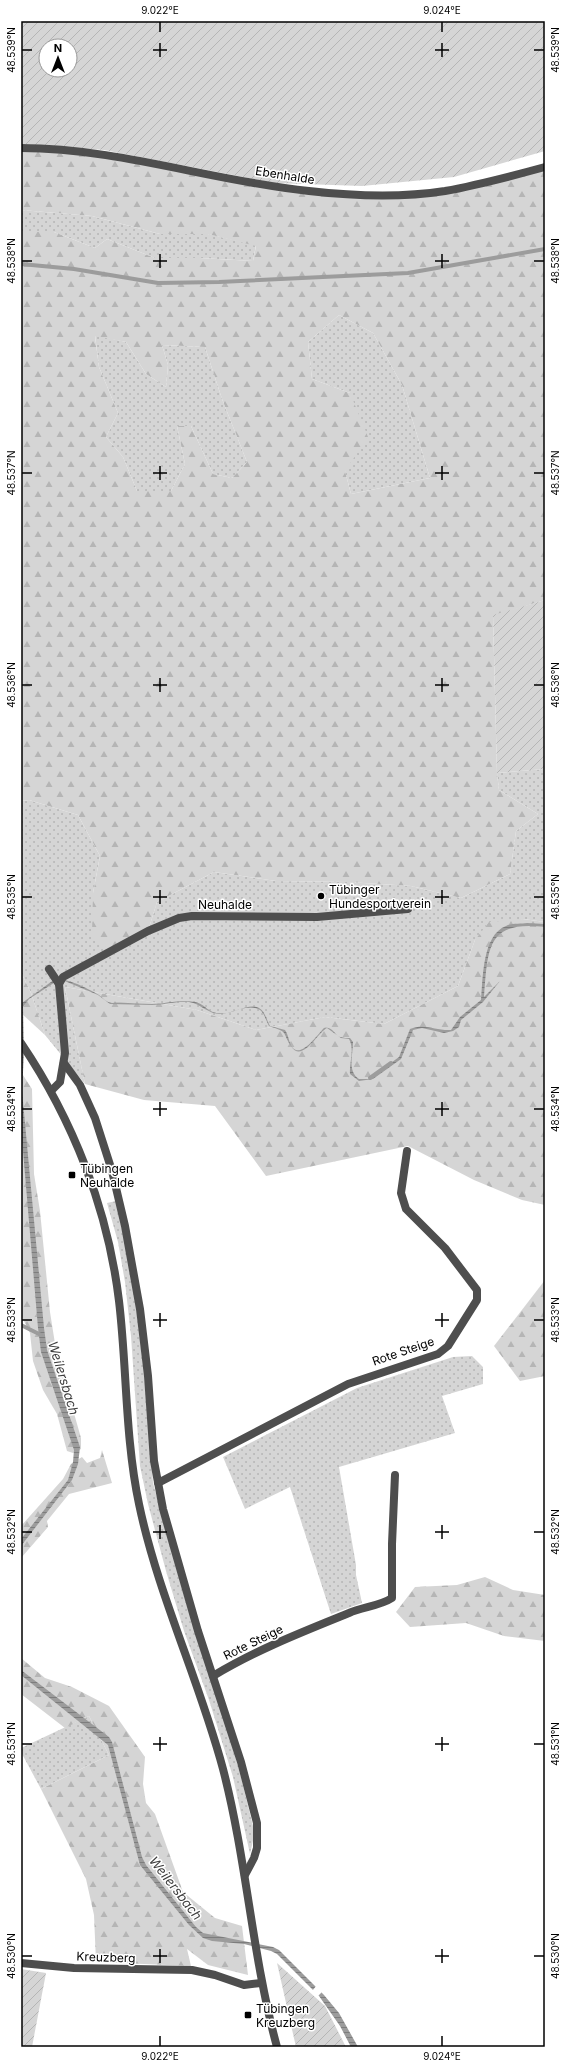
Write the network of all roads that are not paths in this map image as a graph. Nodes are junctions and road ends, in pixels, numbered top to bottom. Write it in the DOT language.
graph roads {
  1 [pos="21,148"];
  2 [pos="545,167"];
  3 [pos="408,909"];
  4 [pos="49,969"];
  5 [pos="59,984"];
  6 [pos="21,1043"];
  7 [pos="64,1063"];
  8 [pos="51,1091"];
  9 [pos="407,1151"];
  10 [pos="395,1475"];
  11 [pos="158,1483"];
  12 [pos="213,1676"];
  13 [pos="245,1875"];
  14 [pos="21,1963"];
  15 [pos="261,1983"];
  16 [pos="277,2047"];
  1 -- 2 [label="street, Ebenhalde"];
  3 -- 5 [label="street, Neuhalde"];
  4 -- 5 [label="street"];
  5 -- 7 [label="street"];
  6 -- 8 [label="street"];
  7 -- 8 [label="street"];
  7 -- 11 [label="street, Rote Steige"];
  8 -- 13 [label="street"];
  9 -- 11 [label="street, Rote Steige"];
  10 -- 12 [label="street, Rote Steige"];
  11 -- 12 [label="street, Rote Steige"];
  12 -- 13 [label="street, Rote Steige"];
  13 -- 15 [label="street"];
  14 -- 15 [label="street, Kreuzberg"];
  15 -- 16 [label="street"];
}
